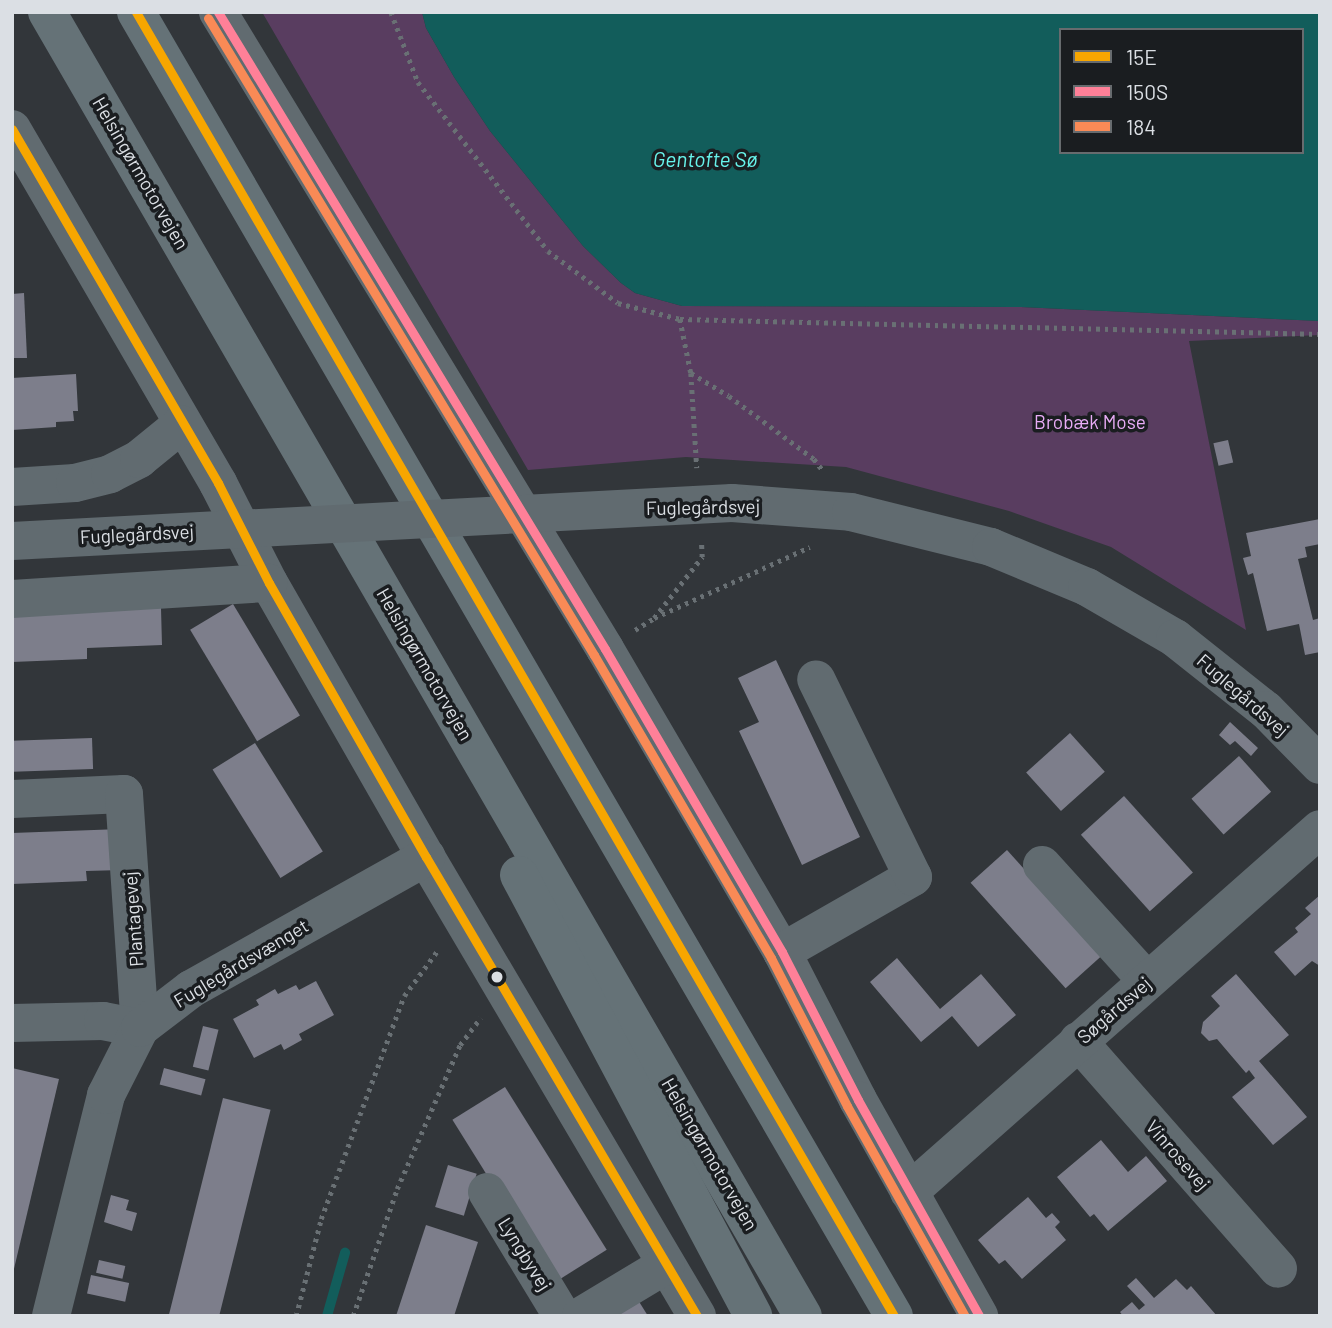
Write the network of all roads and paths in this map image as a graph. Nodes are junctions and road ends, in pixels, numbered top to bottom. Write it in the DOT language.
graph roads {
  1 [pos="47,12"];
  2 [pos="136,12"];
  3 [pos="218,12"];
  4 [pos="391,12"];
  5 [pos="12,129"];
  6 [pos="680,319"];
  7 [pos="1320,334"];
  8 [pos="182,424"];
  9 [pos="12,487"];
  10 [pos="851,512"];
  11 [pos="12,541"];
  12 [pos="270,583"];
  13 [pos="12,599"];
  14 [pos="653,618"];
  15 [pos="817,679"];
  16 [pos="470,742"];
  17 [pos="1320,765"];
  18 [pos="12,799"];
  19 [pos="1320,829"];
  20 [pos="426,857"];
  21 [pos="1042,865"];
  22 [pos="463,916"];
  23 [pos="782,952"];
  24 [pos="1147,981"];
  25 [pos="503,986"];
  26 [pos="12,1023"];
  27 [pos="140,1028"];
  28 [pos="1078,1041"];
  29 [pos="487,1192"];
  30 [pos="909,1192"];
  31 [pos="666,1265"];
  32 [pos="1278,1269"];
  33 [pos="51,1316"];
  34 [pos="296,1316"];
  35 [pos="353,1316"];
  36 [pos="562,1316"];
  37 [pos="581,1316"];
  38 [pos="697,1316"];
  39 [pos="752,1316"];
  40 [pos="803,1316"];
  41 [pos="894,1316"];
  42 [pos="979,1316"];
  1 -- 16 [label="highway, Helsingørmotorvejen"];
  2 -- 41 [label="highway"];
  3 -- 23 [label="street"];
  4 -- 6 [label="path"];
  5 -- 8 [label="street"];
  6 -- 7 [label="path"];
  6 -- 10 [label="path"];
  8 -- 9 [label="street"];
  8 -- 12 [label="street"];
  10 -- 11 [label="street, Fuglegårdsvej, bridge"];
  10 -- 14 [label="path"];
  10 -- 17 [label="street, Fuglegårdsvej"];
  12 -- 13 [label="street"];
  12 -- 20 [label="street"];
  15 -- 23 [label="street"];
  16 -- 39 [label="highway"];
  16 -- 40 [label="highway, Helsingørmotorvejen"];
  18 -- 27 [label="street, Plantagevej"];
  19 -- 24 [label="street, Søgårdsvej"];
  20 -- 22 [label="street"];
  20 -- 27 [label="street, Fuglegårdsvænget"];
  21 -- 24 [label="street"];
  22 -- 25 [label="street"];
  22 -- 34 [label="path"];
  23 -- 30 [label="street"];
  24 -- 28 [label="street, Søgårdsvej"];
  25 -- 31 [label="street"];
  25 -- 35 [label="path"];
  26 -- 27 [label="street"];
  27 -- 33 [label="street, Fuglegårdsvænget"];
  28 -- 30 [label="street, Søgårdsvej"];
  28 -- 32 [label="street, Vinrosevej"];
  29 -- 36 [label="street, Lyngbyvej"];
  30 -- 42 [label="street"];
  31 -- 37 [label="street"];
  31 -- 38 [label="street"];
}
